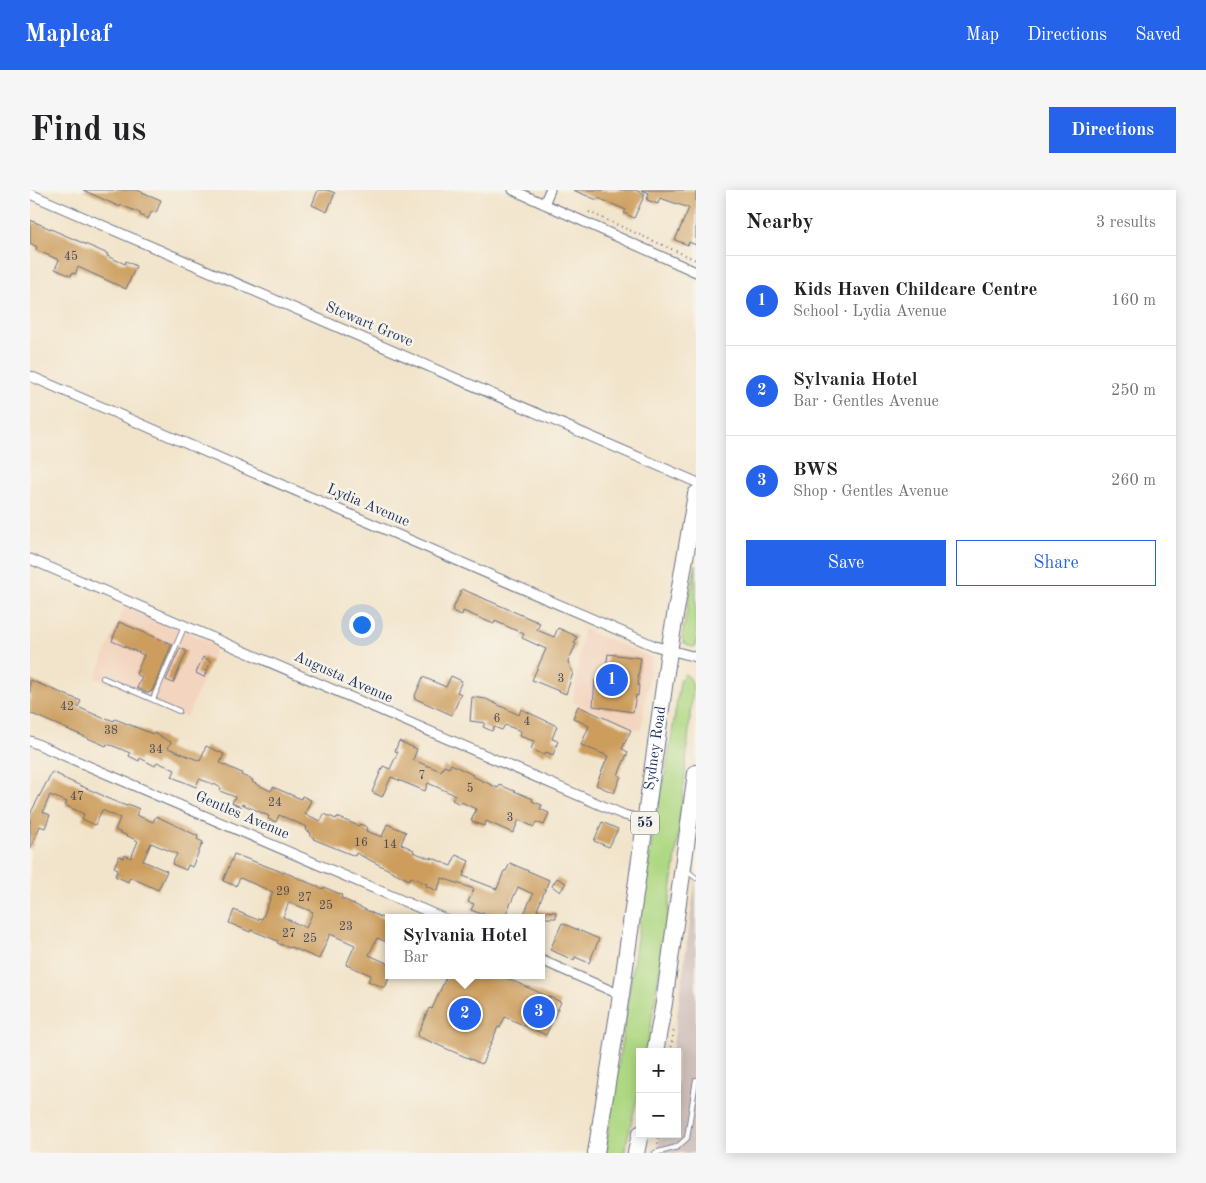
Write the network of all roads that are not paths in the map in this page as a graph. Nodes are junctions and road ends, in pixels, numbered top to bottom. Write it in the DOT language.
graph roads {
  1 [pos="513,190"];
  2 [pos="550,190"];
  3 [pos="30,194"];
  4 [pos="544,204"];
  5 [pos="696,272"];
  6 [pos="30,376"];
  7 [pos="696,482"];
  8 [pos="696,494"];
  9 [pos="30,559"];
  10 [pos="185,625"];
  11 [pos="669,651"];
  12 [pos="696,657"];
  13 [pos="103,678"];
  14 [pos="153,699"];
  15 [pos="180,711"];
  16 [pos="30,741"];
  17 [pos="696,774"];
  18 [pos="694,803"];
  19 [pos="645,818"];
  20 [pos="683,867"];
  21 [pos="696,878"];
  22 [pos="434,914"];
  23 [pos="545,962"];
  24 [pos="621,995"];
  25 [pos="656,1048"];
  26 [pos="696,1080"];
  27 [pos="639,1138"];
  28 [pos="596,1153"];
  29 [pos="636,1153"];
  30 [pos="656,1153"];
  1 -- 4 [label="street"];
  2 -- 4 [label="street"];
  3 -- 7 [label="street, Stewart Grove"];
  4 -- 5 [label="street"];
  6 -- 11 [label="street, Lydia Avenue"];
  8 -- 11 [label="highway, Sydney Road / 55"];
  9 -- 10 [label="street, Augusta Avenue"];
  10 -- 14 [label="lane"];
  10 -- 19 [label="street, Augusta Avenue"];
  11 -- 12 [label="street, Lydia Avenue"];
  11 -- 19 [label="highway, Sydney Road / 55"];
  13 -- 14 [label="lane"];
  14 -- 15 [label="lane"];
  16 -- 22 [label="street, Gentles Avenue"];
  17 -- 18 [label="highway"];
  18 -- 20 [label="highway"];
  19 -- 24 [label="highway, Sydney Road / 55"];
  20 -- 21 [label="lane"];
  20 -- 25 [label="highway"];
  23 -- 24 [label="street"];
  24 -- 28 [label="highway, Sydney Road / 55"];
  26 -- 30 [label="lane"];
  27 -- 29 [label="highway"];
}
